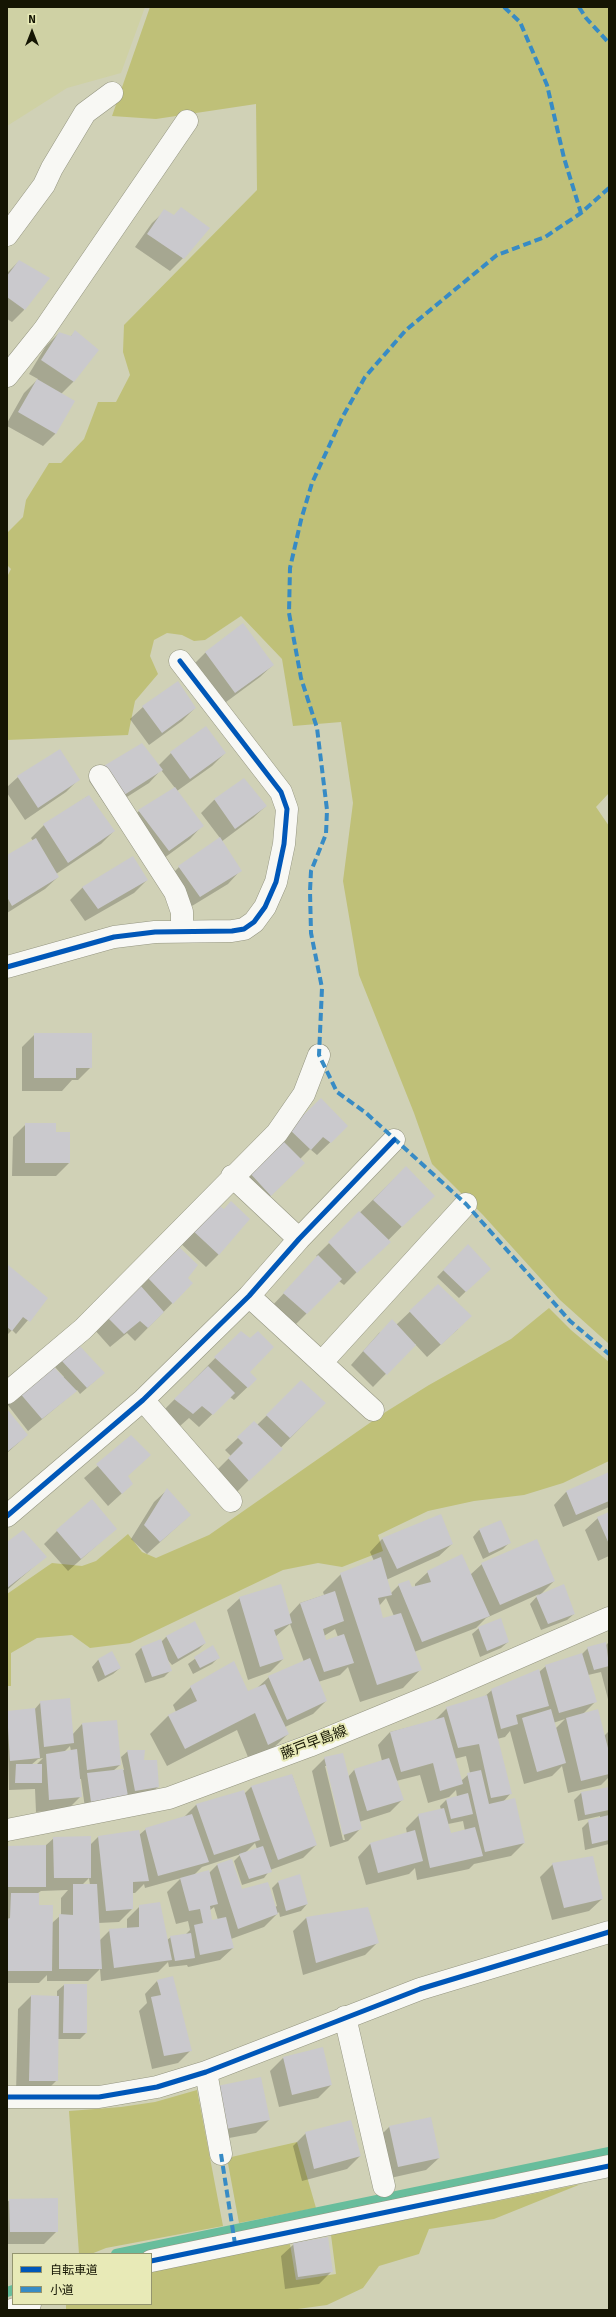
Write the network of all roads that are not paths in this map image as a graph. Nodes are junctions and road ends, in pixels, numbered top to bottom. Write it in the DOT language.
graph roads {
  1 [pos="112,93"];
  2 [pos="187,121"];
  3 [pos="7,235"];
  4 [pos="7,376"];
  5 [pos="180,661"];
  6 [pos="100,776"];
  7 [pos="182,930"];
  8 [pos="7,967"];
  9 [pos="319,1055"];
  10 [pos="394,1140"];
  11 [pos="232,1176"];
  12 [pos="466,1204"];
  13 [pos="299,1239"];
  14 [pos="249,1296"];
  15 [pos="322,1362"];
  16 [pos="7,1394"];
  17 [pos="143,1400"];
  18 [pos="372,1410"];
  19 [pos="231,1501"];
  20 [pos="7,1516"];
  21 [pos="609,1618"];
  22 [pos="7,1830"];
  23 [pos="609,1932"];
  24 [pos="345,2016"];
  25 [pos="206,2072"];
  26 [pos="7,2097"];
  27 [pos="221,2154"];
  28 [pos="609,2166"];
  29 [pos="384,2186"];
  30 [pos="152,2261"];
  1 -- 3 [label="street"];
  2 -- 4 [label="street"];
  5 -- 7 [label="street"];
  6 -- 7 [label="street"];
  7 -- 8 [label="street"];
  9 -- 11 [label="street"];
  10 -- 13 [label="street"];
  11 -- 13 [label="street"];
  11 -- 16 [label="street"];
  12 -- 15 [label="street"];
  13 -- 14 [label="street"];
  14 -- 15 [label="street"];
  14 -- 17 [label="street"];
  15 -- 18 [label="street"];
  17 -- 19 [label="street"];
  17 -- 20 [label="street"];
  21 -- 22 [label="street, 藤戸早島線"];
  23 -- 24 [label="street"];
  24 -- 25 [label="street"];
  24 -- 29 [label="street"];
  25 -- 26 [label="street"];
  25 -- 27 [label="street"];
  28 -- 30 [label="street"];
}
